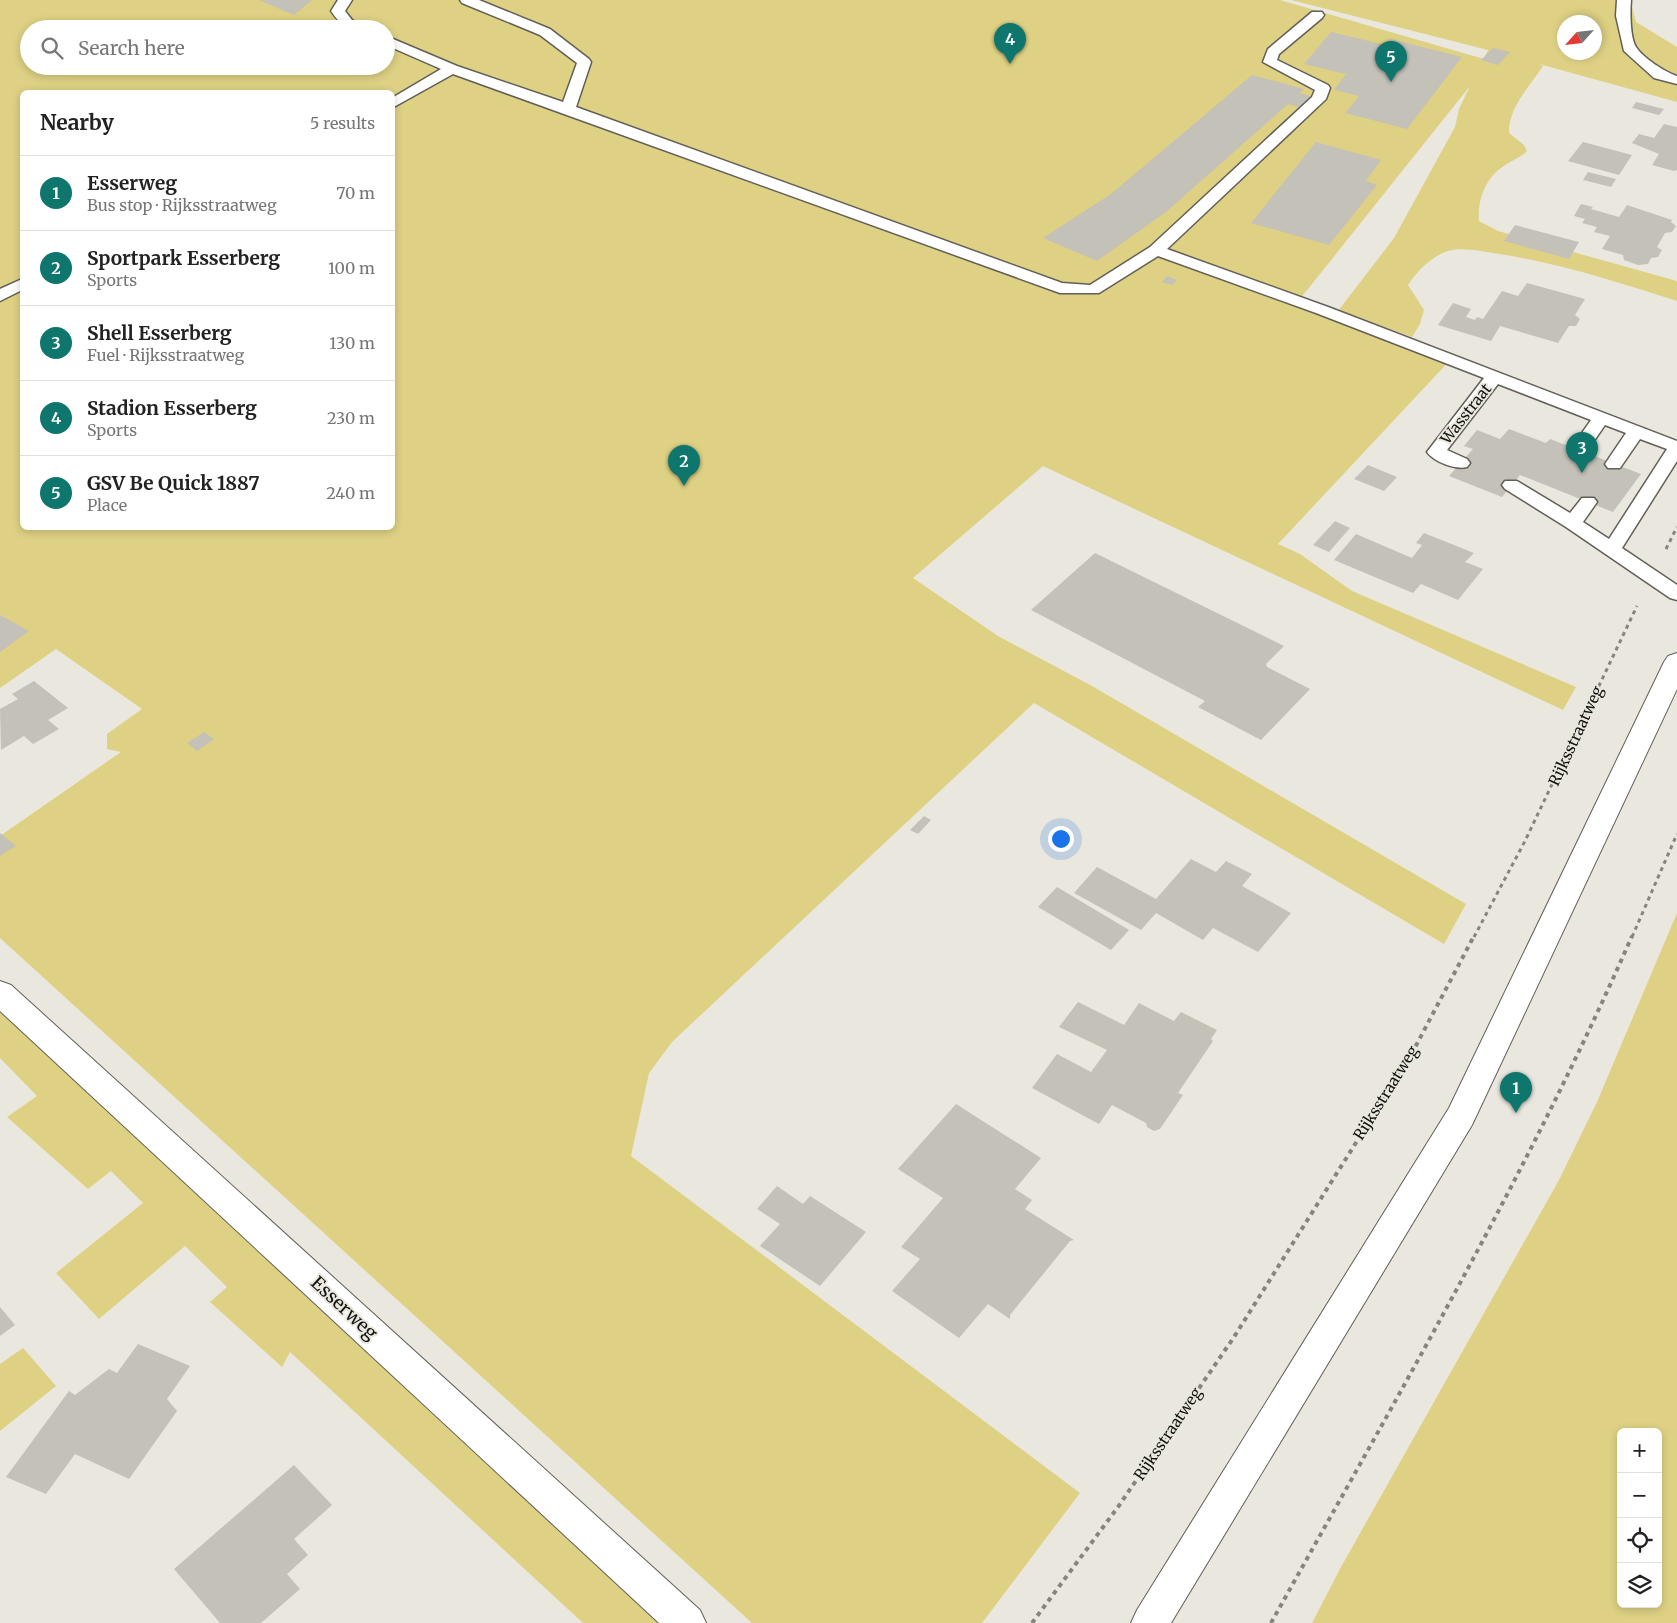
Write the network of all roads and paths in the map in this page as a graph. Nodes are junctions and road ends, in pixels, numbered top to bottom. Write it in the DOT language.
graph roads {
  1 [pos="345,0"];
  2 [pos="467,0"];
  3 [pos="1624,0"];
  4 [pos="1317,15"];
  5 [pos="345,20"];
  6 [pos="395,44"];
  7 [pos="452,69"];
  8 [pos="1677,80"];
  9 [pos="395,102"];
  10 [pos="568,109"];
  11 [pos="1156,250"];
  12 [pos="20,285"];
  13 [pos="0,296"];
  14 [pos="1494,377"];
  15 [pos="1601,418"];
  16 [pos="1636,431"];
  17 [pos="1677,447"];
  18 [pos="1579,450"];
  19 [pos="1460,463"];
  20 [pos="1614,464"];
  21 [pos="1511,485"];
  22 [pos="1588,502"];
  23 [pos="1573,523"];
  24 [pos="1677,527"];
  25 [pos="1612,549"];
  26 [pos="1651,576"];
  27 [pos="1677,594"];
  28 [pos="1677,662"];
  29 [pos="1677,834"];
  30 [pos="0,993"];
  31 [pos="687,1623"];
  32 [pos="1032,1623"];
  33 [pos="1150,1623"];
  34 [pos="1271,1623"];
  1 -- 5 [label="lane"];
  2 -- 10 [label="lane"];
  3 -- 8 [label="lane"];
  4 -- 11 [label="lane"];
  6 -- 7 [label="lane"];
  7 -- 9 [label="lane"];
  7 -- 10 [label="lane"];
  10 -- 11 [label="lane"];
  11 -- 14 [label="lane"];
  12 -- 13 [label="lane"];
  14 -- 15 [label="lane"];
  14 -- 19 [label="lane, Wasstraat"];
  15 -- 16 [label="lane"];
  15 -- 18 [label="lane"];
  16 -- 17 [label="lane"];
  16 -- 20 [label="lane"];
  17 -- 25 [label="lane"];
  21 -- 23 [label="lane"];
  22 -- 23 [label="lane"];
  23 -- 25 [label="lane"];
  24 -- 26 [label="path, Rijksstraatweg"];
  25 -- 26 [label="lane"];
  26 -- 27 [label="lane"];
  26 -- 32 [label="path, Rijksstraatweg"];
  28 -- 33 [label="main road"];
  29 -- 34 [label="path"];
  30 -- 31 [label="main road, Esserweg"];
}
